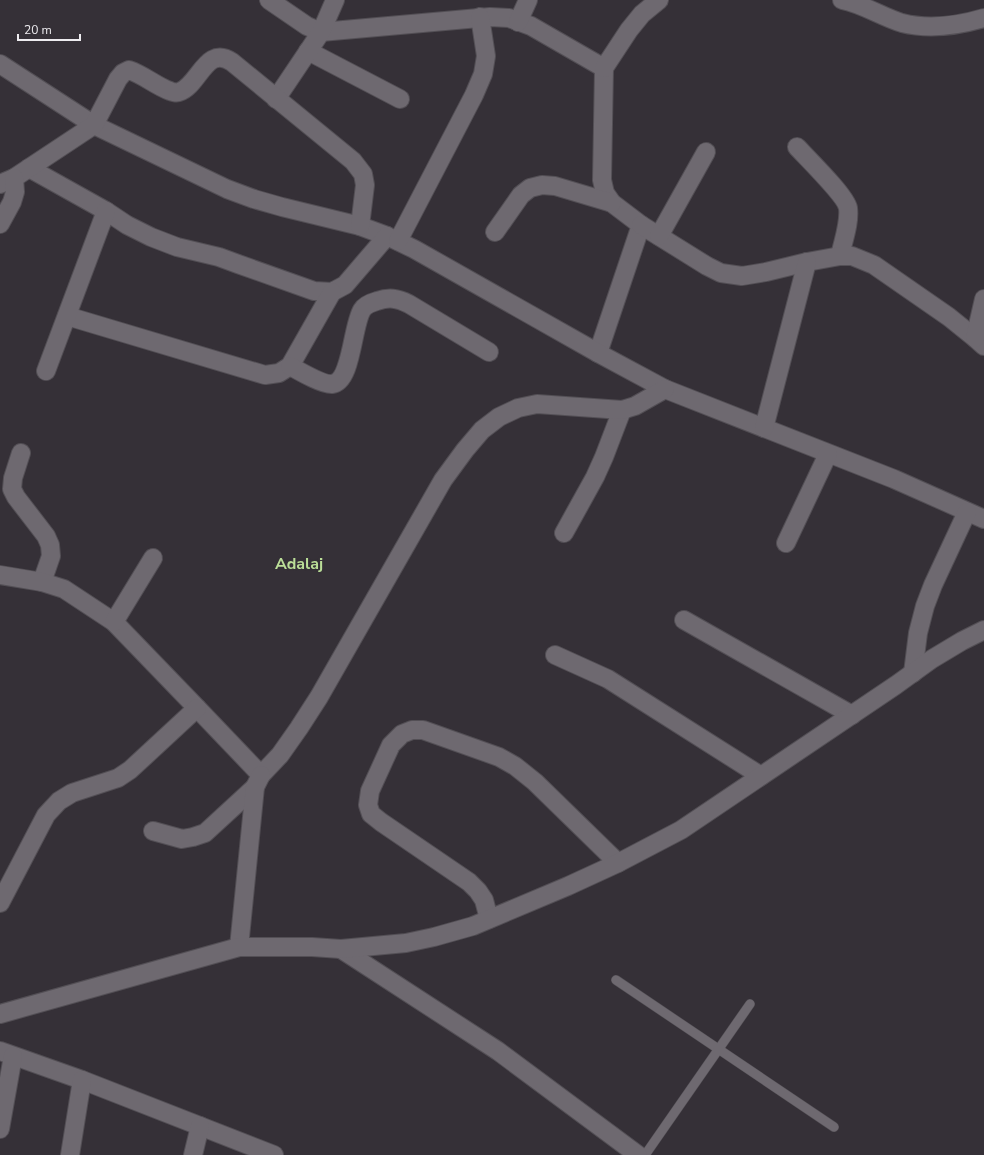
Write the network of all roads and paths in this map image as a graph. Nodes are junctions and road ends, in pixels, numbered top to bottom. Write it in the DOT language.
graph roads {
  1 [pos="269,0"];
  2 [pos="335,0"];
  3 [pos="528,0"];
  4 [pos="659,0"];
  5 [pos="845,0"];
  6 [pos="480,17"];
  7 [pos="984,18"];
  8 [pos="518,22"];
  9 [pos="321,32"];
  10 [pos="308,51"];
  11 [pos="0,64"];
  12 [pos="604,68"];
  13 [pos="276,99"];
  14 [pos="400,99"];
  15 [pos="94,125"];
  16 [pos="797,147"];
  17 [pos="706,152"];
  18 [pos="29,168"];
  19 [pos="7,181"];
  20 [pos="612,203"];
  21 [pos="106,211"];
  22 [pos="0,224"];
  23 [pos="641,225"];
  24 [pos="360,226"];
  25 [pos="495,232"];
  26 [pos="659,236"];
  27 [pos="393,239"];
  28 [pos="840,256"];
  29 [pos="807,262"];
  30 [pos="332,292"];
  31 [pos="984,298"];
  32 [pos="67,316"];
  33 [pos="980,342"];
  34 [pos="489,352"];
  35 [pos="598,353"];
  36 [pos="290,366"];
  37 [pos="46,371"];
  38 [pos="665,389"];
  39 [pos="622,410"];
  40 [pos="764,428"];
  41 [pos="21,453"];
  42 [pos="828,454"];
  43 [pos="967,512"];
  44 [pos="984,520"];
  45 [pos="564,533"];
  46 [pos="786,543"];
  47 [pos="153,558"];
  48 [pos="0,575"];
  49 [pos="42,582"];
  50 [pos="684,620"];
  51 [pos="114,622"];
  52 [pos="984,630"];
  53 [pos="555,655"];
  54 [pos="913,673"];
  55 [pos="197,708"];
  56 [pos="852,715"];
  57 [pos="761,776"];
  58 [pos="258,781"];
  59 [pos="154,831"];
  60 [pos="618,863"];
  61 [pos="0,903"];
  62 [pos="489,919"];
  63 [pos="239,947"];
  64 [pos="341,949"];
  65 [pos="616,980"];
  66 [pos="750,1004"];
  67 [pos="0,1014"];
  68 [pos="719,1049"];
  69 [pos="7,1053"];
  70 [pos="82,1080"];
  71 [pos="200,1126"];
  72 [pos="834,1126"];
  73 [pos="0,1129"];
  74 [pos="70,1155"];
  75 [pos="193,1155"];
  76 [pos="274,1155"];
  77 [pos="638,1155"];
  78 [pos="645,1155"];
  1 -- 9 [label="street"];
  2 -- 9 [label="street"];
  3 -- 8 [label="street"];
  4 -- 12 [label="street"];
  5 -- 7 [label="street"];
  6 -- 8 [label="street"];
  6 -- 9 [label="street"];
  6 -- 27 [label="street"];
  8 -- 12 [label="street"];
  9 -- 10 [label="street"];
  10 -- 13 [label="street"];
  10 -- 14 [label="street"];
  11 -- 15 [label="street"];
  12 -- 20 [label="street"];
  13 -- 15 [label="street"];
  13 -- 24 [label="street"];
  15 -- 18 [label="street"];
  15 -- 24 [label="street"];
  16 -- 28 [label="street"];
  17 -- 26 [label="street"];
  18 -- 19 [label="street"];
  18 -- 21 [label="street"];
  19 -- 22 [label="street"];
  20 -- 23 [label="street"];
  20 -- 25 [label="street"];
  21 -- 30 [label="street"];
  21 -- 32 [label="street"];
  23 -- 26 [label="street"];
  23 -- 35 [label="street"];
  24 -- 27 [label="street"];
  26 -- 29 [label="street"];
  27 -- 30 [label="street"];
  27 -- 35 [label="street"];
  28 -- 29 [label="street"];
  28 -- 33 [label="street"];
  29 -- 40 [label="street"];
  30 -- 36 [label="street"];
  31 -- 33 [label="street"];
  32 -- 36 [label="street"];
  32 -- 37 [label="street"];
  34 -- 36 [label="street"];
  35 -- 38 [label="street"];
  38 -- 39 [label="street"];
  38 -- 40 [label="street"];
  39 -- 45 [label="street"];
  39 -- 58 [label="street"];
  40 -- 42 [label="street"];
  41 -- 49 [label="street"];
  42 -- 43 [label="street"];
  42 -- 46 [label="street"];
  43 -- 44 [label="street"];
  43 -- 54 [label="street"];
  47 -- 51 [label="street"];
  48 -- 49 [label="street"];
  49 -- 51 [label="street"];
  50 -- 56 [label="street"];
  51 -- 55 [label="street"];
  52 -- 54 [label="street"];
  53 -- 57 [label="street"];
  54 -- 56 [label="street"];
  55 -- 58 [label="street"];
  55 -- 61 [label="street"];
  56 -- 57 [label="street"];
  57 -- 60 [label="street"];
  58 -- 59 [label="street"];
  58 -- 63 [label="street"];
  60 -- 62 [label="street"];
  60 -- 62 [label="street"];
  62 -- 64 [label="street"];
  63 -- 64 [label="street"];
  63 -- 67 [label="street"];
  64 -- 77 [label="street"];
  65 -- 68 [label="lane"];
  66 -- 68 [label="lane"];
  68 -- 72 [label="lane"];
  68 -- 78 [label="lane"];
  69 -- 70 [label="street"];
  69 -- 73 [label="street"];
  70 -- 71 [label="street"];
  70 -- 74 [label="street"];
  71 -- 75 [label="street"];
  71 -- 76 [label="street"];
}
